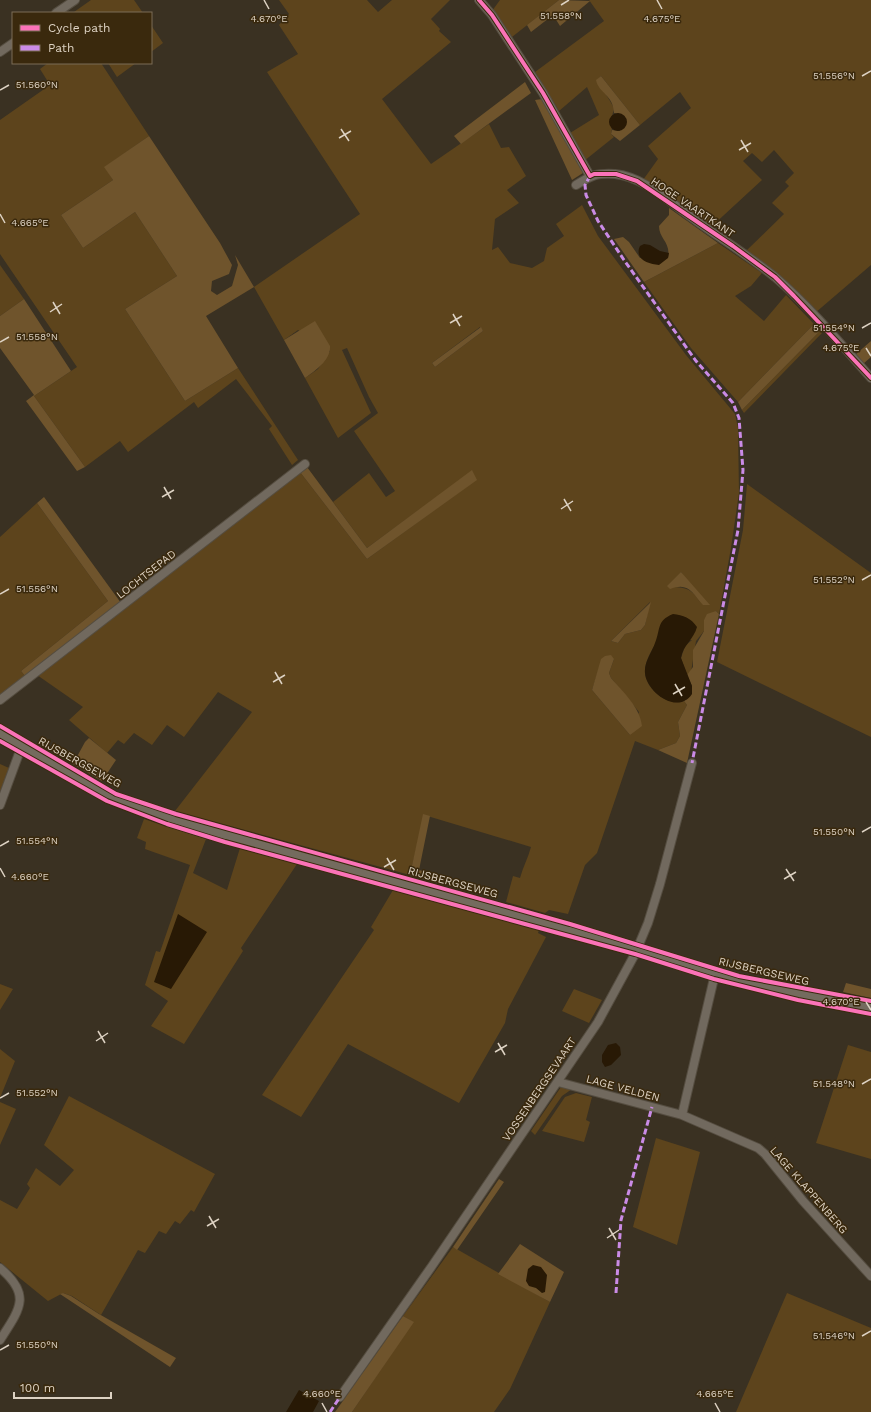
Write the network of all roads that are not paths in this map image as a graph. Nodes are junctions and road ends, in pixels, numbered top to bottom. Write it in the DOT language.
graph roads {
  1 [pos="75,0"];
  2 [pos="479,0"];
  3 [pos="57,12"];
  4 [pos="12,44"];
  5 [pos="0,52"];
  6 [pos="590,176"];
  7 [pos="576,185"];
  8 [pos="871,378"];
  9 [pos="305,464"];
  10 [pos="0,700"];
  11 [pos="0,735"];
  12 [pos="21,748"];
  13 [pos="692,763"];
  14 [pos="0,805"];
  15 [pos="636,950"];
  16 [pos="715,974"];
  17 [pos="871,1008"];
  18 [pos="558,1082"];
  19 [pos="682,1115"];
  20 [pos="0,1268"];
  21 [pos="871,1276"];
  22 [pos="0,1340"];
  23 [pos="340,1397"];
  1 -- 3 [label="street"];
  2 -- 6 [label="street"];
  4 -- 5 [label="street"];
  6 -- 7 [label="street, HOGE VAARTKANT"];
  6 -- 8 [label="street, HOGE VAARTKANT"];
  9 -- 10 [label="street, LOCHTSEPAD"];
  11 -- 12 [label="main road, RIJSBERGSEWEG"];
  12 -- 14 [label="street"];
  12 -- 15 [label="main road, RIJSBERGSEWEG"];
  13 -- 15 [label="street, VOSSENBERGSEVAART"];
  15 -- 16 [label="main road, RIJSBERGSEWEG"];
  15 -- 18 [label="street, VOSSENBERGSEVAART"];
  16 -- 17 [label="main road, RIJSBERGSEWEG"];
  16 -- 19 [label="street"];
  18 -- 19 [label="street, LAGE VELDEN"];
  18 -- 23 [label="street, VOSSENBERGSEVAART"];
  19 -- 21 [label="street, LAGE KLAPPENBERG"];
  20 -- 22 [label="street"];
}
